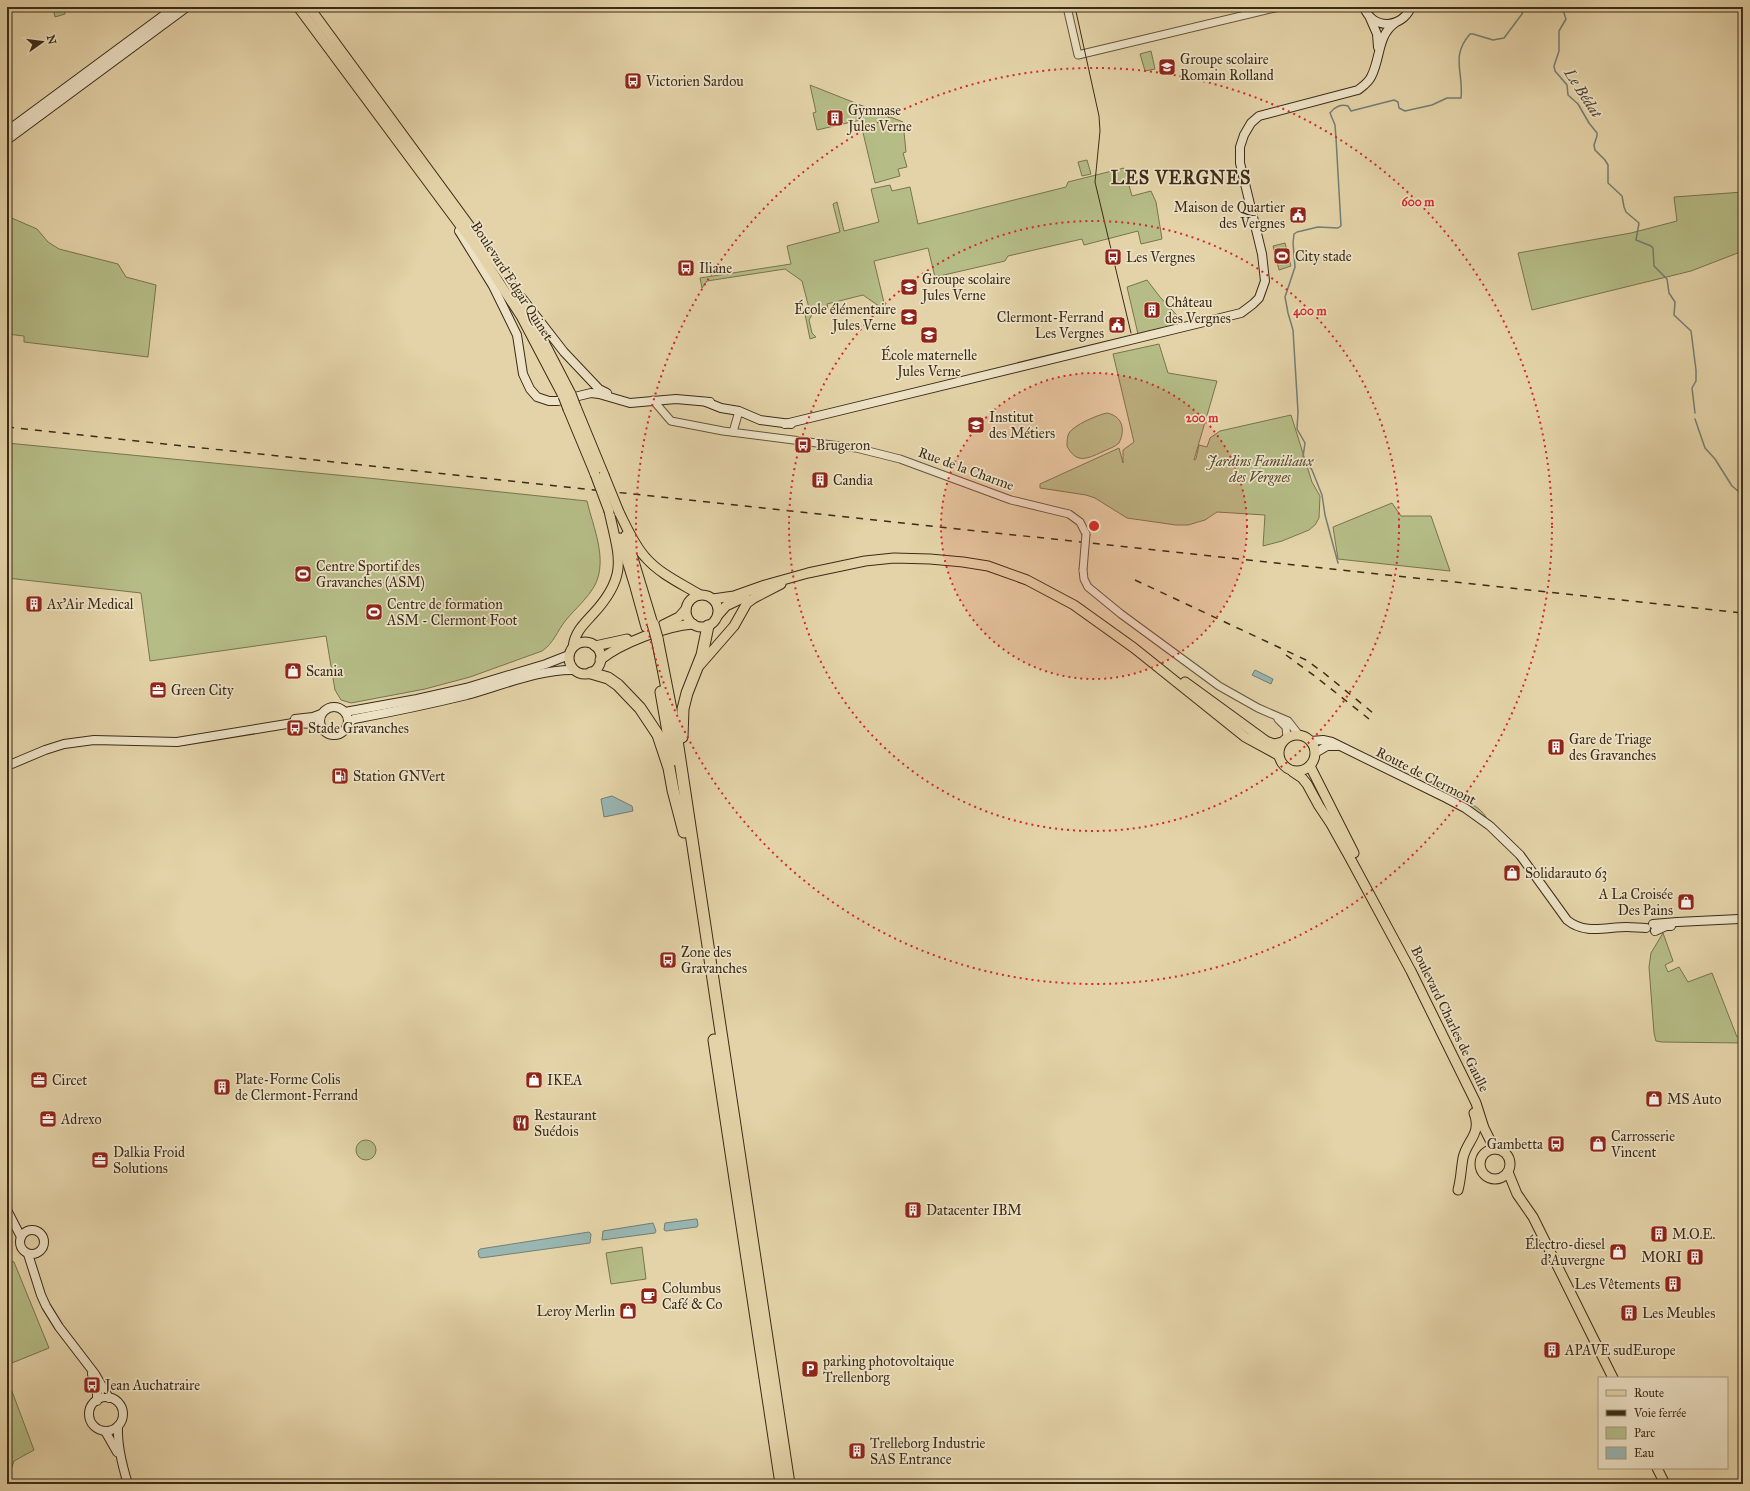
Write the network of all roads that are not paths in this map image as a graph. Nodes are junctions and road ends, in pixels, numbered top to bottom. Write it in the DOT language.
graph roads {
  1 [pos="175,7"];
  2 [pos="181,7"];
  3 [pos="187,7"];
  4 [pos="298,7"];
  5 [pos="309,7"];
  6 [pos="1067,7"];
  7 [pos="1279,7"];
  8 [pos="1364,7"];
  9 [pos="1411,7"];
  10 [pos="174,16"];
  11 [pos="1368,16"];
  12 [pos="1396,23"];
  13 [pos="1378,54"];
  14 [pos="1268,114"];
  15 [pos="7,131"];
  16 [pos="7,140"];
  17 [pos="436,193"];
  18 [pos="514,287"];
  19 [pos="1202,324"];
  20 [pos="1182,333"];
  21 [pos="567,395"];
  22 [pos="653,400"];
  23 [pos="639,401"];
  24 [pos="738,411"];
  25 [pos="785,424"];
  26 [pos="733,432"];
  27 [pos="600,474"];
  28 [pos="609,511"];
  29 [pos="619,512"];
  30 [pos="789,579"];
  31 [pos="700,595"];
  32 [pos="713,599"];
  33 [pos="686,610"];
  34 [pos="718,615"];
  35 [pos="693,624"];
  36 [pos="650,625"];
  37 [pos="708,626"];
  38 [pos="653,639"];
  39 [pos="595,646"];
  40 [pos="1134,648"];
  41 [pos="571,651"];
  42 [pos="600,660"];
  43 [pos="574,670"];
  44 [pos="591,673"];
  45 [pos="693,675"];
  46 [pos="345,712"];
  47 [pos="1266,712"];
  48 [pos="321,714"];
  49 [pos="348,723"];
  50 [pos="320,727"];
  51 [pos="1299,735"];
  52 [pos="1284,740"];
  53 [pos="1311,741"];
  54 [pos="150,742"];
  55 [pos="1338,746"];
  56 [pos="1316,753"];
  57 [pos="1278,755"];
  58 [pos="7,766"];
  59 [pos="1310,766"];
  60 [pos="1293,772"];
  61 [pos="683,776"];
  62 [pos="684,832"];
  63 [pos="1741,921"];
  64 [pos="1386,924"];
  65 [pos="1466,1081"];
  66 [pos="1484,1128"];
  67 [pos="1497,1149"];
  68 [pos="1485,1153"];
  69 [pos="1508,1172"];
  70 [pos="1497,1179"];
  71 [pos="1458,1190"];
  72 [pos="1517,1194"];
  73 [pos="7,1209"];
  74 [pos="28,1230"];
  75 [pos="21,1237"];
  76 [pos="40,1252"];
  77 [pos="28,1254"];
  78 [pos="37,1283"];
  79 [pos="90,1368"];
  80 [pos="1613,1377"];
  81 [pos="109,1398"];
  82 [pos="97,1400"];
  83 [pos="118,1426"];
  84 [pos="105,1431"];
  85 [pos="121,1460"];
  86 [pos="1658,1469"];
  87 [pos="128,1484"];
  88 [pos="781,1484"];
  89 [pos="789,1484"];
  90 [pos="1665,1484"];
  1 -- 15 [label="main road"];
  2 -- 10 [label="main road"];
  3 -- 10 [label="main road"];
  4 -- 17 [label="main road, Boulevard Edgar Quinet"];
  5 -- 18 [label="main road, Boulevard Edgar Quinet"];
  6 -- 7 [label="street"];
  8 -- 11 [label="main road"];
  9 -- 12 [label="main road"];
  10 -- 16 [label="main road"];
  11 -- 12 [label="main road"];
  11 -- 13 [label="main road"];
  12 -- 13 [label="main road"];
  13 -- 14 [label="main road"];
  14 -- 19 [label="main road"];
  14 -- 20 [label="main road"];
  17 -- 21 [label="main road, Boulevard Edgar Quinet"];
  17 -- 23 [label="main road"];
  18 -- 21 [label="main road, Boulevard Edgar Quinet"];
  18 -- 23 [label="main road"];
  19 -- 20 [label="main road"];
  19 -- 25 [label="main road"];
  20 -- 25 [label="main road"];
  21 -- 27 [label="main road, Boulevard Edgar Quinet, bridge"];
  22 -- 23 [label="main road"];
  22 -- 24 [label="main road"];
  22 -- 26 [label="street, Rue de la Charme"];
  24 -- 25 [label="main road"];
  24 -- 26 [label="street"];
  26 -- 47 [label="street, Rue de la Charme, bridge"];
  27 -- 28 [label="main road, Boulevard Edgar Quinet, bridge"];
  27 -- 29 [label="main road, Boulevard Edgar Quinet, bridge"];
  28 -- 36 [label="main road, Boulevard Edgar Quinet"];
  28 -- 41 [label="main road"];
  29 -- 31 [label="main road"];
  29 -- 36 [label="main road"];
  30 -- 32 [label="main road"];
  30 -- 34 [label="main road"];
  30 -- 40 [label="main road"];
  30 -- 45 [label="main road"];
  31 -- 32 [label="main road"];
  31 -- 33 [label="main road"];
  32 -- 34 [label="main road"];
  33 -- 35 [label="main road"];
  33 -- 39 [label="main road"];
  34 -- 37 [label="main road"];
  35 -- 37 [label="main road"];
  35 -- 42 [label="main road"];
  36 -- 38 [label="highway, bridge"];
  37 -- 45 [label="highway"];
  38 -- 61 [label="highway"];
  38 -- 62 [label="highway"];
  39 -- 41 [label="main road"];
  39 -- 42 [label="main road"];
  40 -- 52 [label="main road"];
  40 -- 57 [label="main road"];
  41 -- 43 [label="main road"];
  41 -- 46 [label="main road"];
  42 -- 44 [label="main road"];
  43 -- 44 [label="main road"];
  43 -- 49 [label="main road"];
  44 -- 62 [label="highway"];
  45 -- 61 [label="highway"];
  46 -- 48 [label="main road"];
  46 -- 49 [label="main road"];
  47 -- 51 [label="street, Rue de la Charme"];
  47 -- 52 [label="street, Rue de la Charme"];
  48 -- 50 [label="main road"];
  48 -- 54 [label="main road"];
  49 -- 50 [label="main road"];
  50 -- 54 [label="main road"];
  51 -- 52 [label="main road"];
  51 -- 53 [label="main road"];
  52 -- 57 [label="main road"];
  53 -- 55 [label="main road, Route de Clermont"];
  53 -- 56 [label="main road"];
  54 -- 58 [label="main road"];
  55 -- 56 [label="main road"];
  55 -- 63 [label="main road, Route de Clermont"];
  56 -- 59 [label="main road"];
  57 -- 60 [label="main road"];
  59 -- 60 [label="main road"];
  59 -- 64 [label="main road, Boulevard Charles de Gaulle"];
  60 -- 64 [label="main road, Boulevard Charles de Gaulle"];
  61 -- 89 [label="highway"];
  62 -- 88 [label="highway"];
  64 -- 65 [label="main road, Boulevard Charles de Gaulle"];
  65 -- 66 [label="main road, Boulevard Charles de Gaulle"];
  65 -- 71 [label="main road"];
  66 -- 67 [label="main road, Boulevard Charles de Gaulle"];
  66 -- 68 [label="main road, Boulevard Charles de Gaulle"];
  67 -- 68 [label="main road"];
  67 -- 69 [label="main road"];
  68 -- 70 [label="main road"];
  69 -- 70 [label="main road"];
  69 -- 72 [label="main road"];
  70 -- 72 [label="main road"];
  72 -- 80 [label="main road"];
  73 -- 74 [label="main road"];
  73 -- 75 [label="main road"];
  74 -- 75 [label="main road"];
  74 -- 76 [label="main road"];
  75 -- 77 [label="main road"];
  76 -- 77 [label="main road"];
  76 -- 78 [label="main road"];
  77 -- 78 [label="main road"];
  78 -- 79 [label="main road"];
  79 -- 81 [label="main road"];
  79 -- 82 [label="main road"];
  81 -- 82 [label="main road"];
  81 -- 83 [label="main road"];
  82 -- 84 [label="main road"];
  83 -- 84 [label="main road"];
  83 -- 85 [label="main road"];
  84 -- 85 [label="main road"];
  85 -- 87 [label="main road"];
  86 -- 90 [label="main road"];
}
